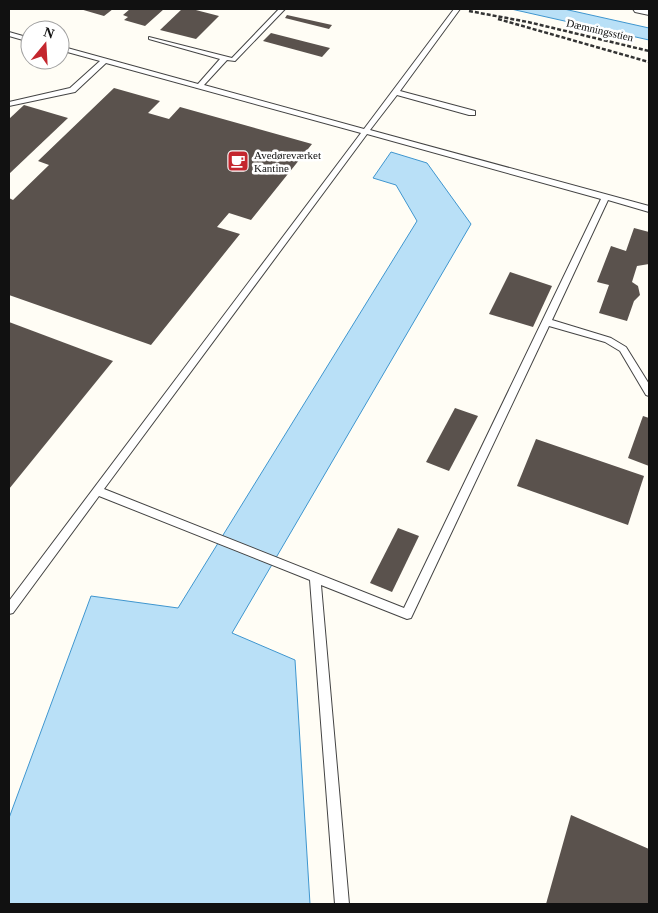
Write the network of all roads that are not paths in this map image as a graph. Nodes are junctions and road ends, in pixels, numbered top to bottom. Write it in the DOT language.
graph roads {
  1 [pos="282,9"];
  2 [pos="457,9"];
  3 [pos="639,9"];
  4 [pos="649,11"];
  5 [pos="151,38"];
  6 [pos="70,51"];
  7 [pos="225,58"];
  8 [pos="104,60"];
  9 [pos="200,86"];
  10 [pos="395,92"];
  11 [pos="9,104"];
  12 [pos="472,113"];
  13 [pos="365,131"];
  14 [pos="606,197"];
  15 [pos="649,209"];
  16 [pos="546,322"];
  17 [pos="649,392"];
  18 [pos="97,491"];
  19 [pos="315,578"];
  20 [pos="9,609"];
  21 [pos="342,904"];
  1 -- 7 [label="lane"];
  2 -- 10 [label="lane"];
  3 -- 4 [label="street"];
  5 -- 7 [label="lane"];
  6 -- 8 [label="lane"];
  7 -- 9 [label="lane"];
  8 -- 9 [label="lane"];
  8 -- 11 [label="lane"];
  9 -- 13 [label="lane"];
  10 -- 12 [label="lane"];
  10 -- 13 [label="lane"];
  13 -- 14 [label="lane"];
  13 -- 18 [label="lane"];
  14 -- 15 [label="lane"];
  14 -- 16 [label="lane"];
  16 -- 17 [label="lane"];
  16 -- 19 [label="lane"];
  18 -- 19 [label="lane"];
  18 -- 20 [label="lane"];
  19 -- 21 [label="lane"];
}
